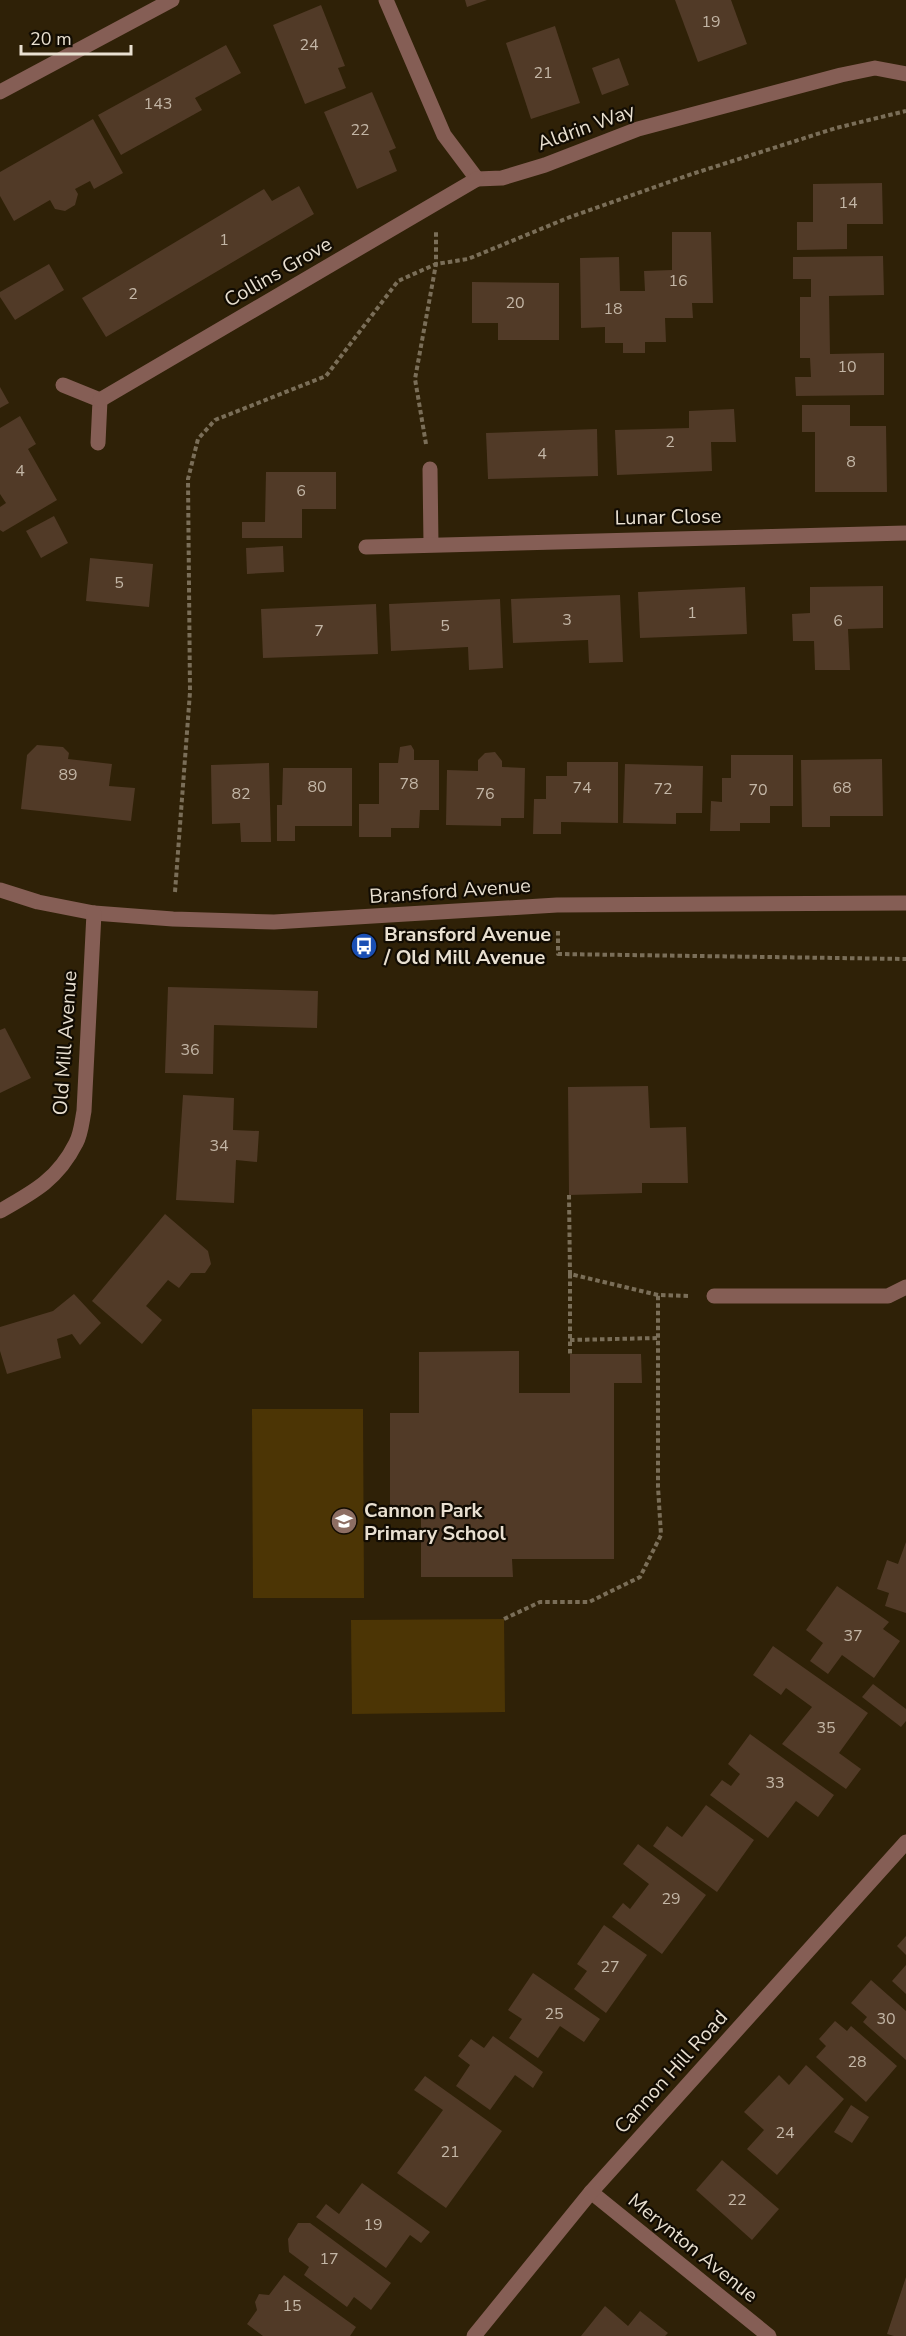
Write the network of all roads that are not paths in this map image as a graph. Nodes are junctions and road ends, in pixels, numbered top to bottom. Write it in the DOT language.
graph roads {
  1 [pos="172,0"];
  2 [pos="386,0"];
  3 [pos="906,74"];
  4 [pos="0,92"];
  5 [pos="477,179"];
  6 [pos="63,385"];
  7 [pos="100,400"];
  8 [pos="98,443"];
  9 [pos="430,469"];
  10 [pos="906,533"];
  11 [pos="430,544"];
  12 [pos="366,547"];
  13 [pos="0,890"];
  14 [pos="906,903"];
  15 [pos="94,913"];
  16 [pos="0,1211"];
  17 [pos="906,1287"];
  18 [pos="714,1296"];
  19 [pos="906,1842"];
  20 [pos="591,2192"];
  21 [pos="474,2336"];
  22 [pos="769,2336"];
  1 -- 4 [label="street"];
  2 -- 5 [label="street"];
  3 -- 5 [label="street, Aldrin Way"];
  5 -- 7 [label="street, Collins Grove"];
  6 -- 7 [label="street"];
  7 -- 8 [label="street"];
  9 -- 11 [label="street"];
  10 -- 11 [label="street, Lunar Close"];
  11 -- 12 [label="street, Lunar Close"];
  13 -- 15 [label="street, Bransford Avenue"];
  14 -- 15 [label="street, Bransford Avenue"];
  15 -- 16 [label="street, Old Mill Avenue"];
  17 -- 18 [label="street"];
  19 -- 20 [label="street, Cannon Hill Road"];
  20 -- 21 [label="street, Cannon Hill Road"];
  20 -- 22 [label="street, Merynton Avenue"];
}
